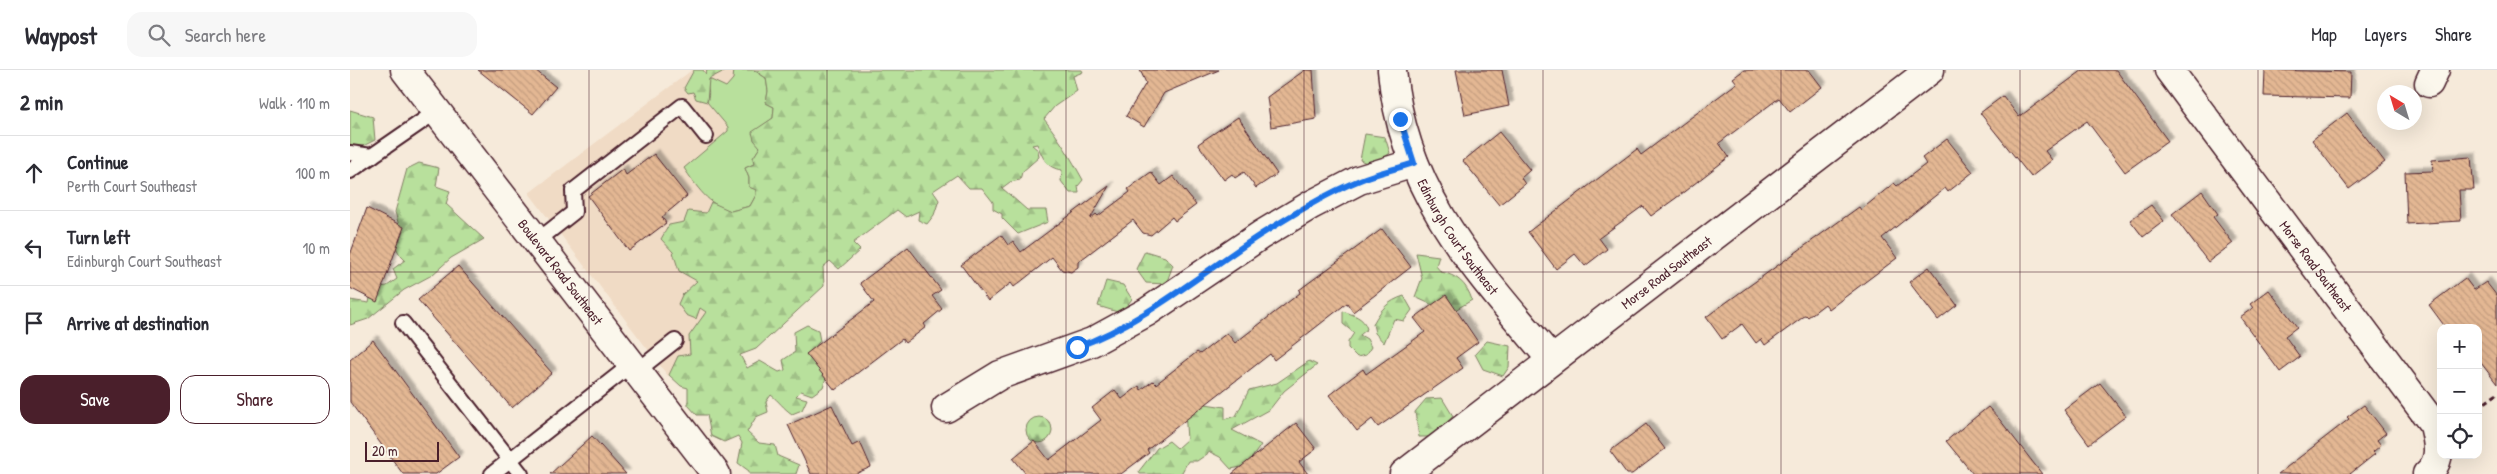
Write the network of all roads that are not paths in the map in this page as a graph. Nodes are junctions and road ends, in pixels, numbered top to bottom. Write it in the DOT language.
graph roads {
  1 [pos="405,70"];
  2 [pos="1392,70"];
  3 [pos="1930,70"];
  4 [pos="2170,70"];
  5 [pos="437,111"];
  6 [pos="706,136"];
  7 [pos="350,153"];
  8 [pos="372,156"];
  9 [pos="1414,163"];
  10 [pos="350,171"];
  11 [pos="537,241"];
  12 [pos="403,323"];
  13 [pos="675,341"];
  14 [pos="1551,359"];
  15 [pos="634,368"];
  16 [pos="946,408"];
  17 [pos="510,460"];
  18 [pos="2429,472"];
  19 [pos="492,474"];
  20 [pos="521,474"];
  21 [pos="716,474"];
  22 [pos="1404,474"];
  1 -- 5 [label="street, Boulevard Road Southeast"];
  2 -- 9 [label="street, Edinburgh Court Southeast"];
  3 -- 14 [label="street, Morse Road Southeast"];
  4 -- 18 [label="street, Morse Road Southeast"];
  5 -- 8 [label="lane"];
  5 -- 11 [label="street, Boulevard Road Southeast"];
  6 -- 11 [label="lane"];
  7 -- 8 [label="lane"];
  8 -- 10 [label="lane"];
  9 -- 14 [label="street, Edinburgh Court Southeast"];
  9 -- 16 [label="street"];
  11 -- 15 [label="street, Boulevard Road Southeast"];
  12 -- 17 [label="lane"];
  13 -- 15 [label="lane"];
  14 -- 22 [label="street, Morse Road Southeast"];
  15 -- 17 [label="lane"];
  15 -- 21 [label="street, Boulevard Road Southeast"];
  17 -- 19 [label="lane"];
  17 -- 20 [label="lane"];
}
